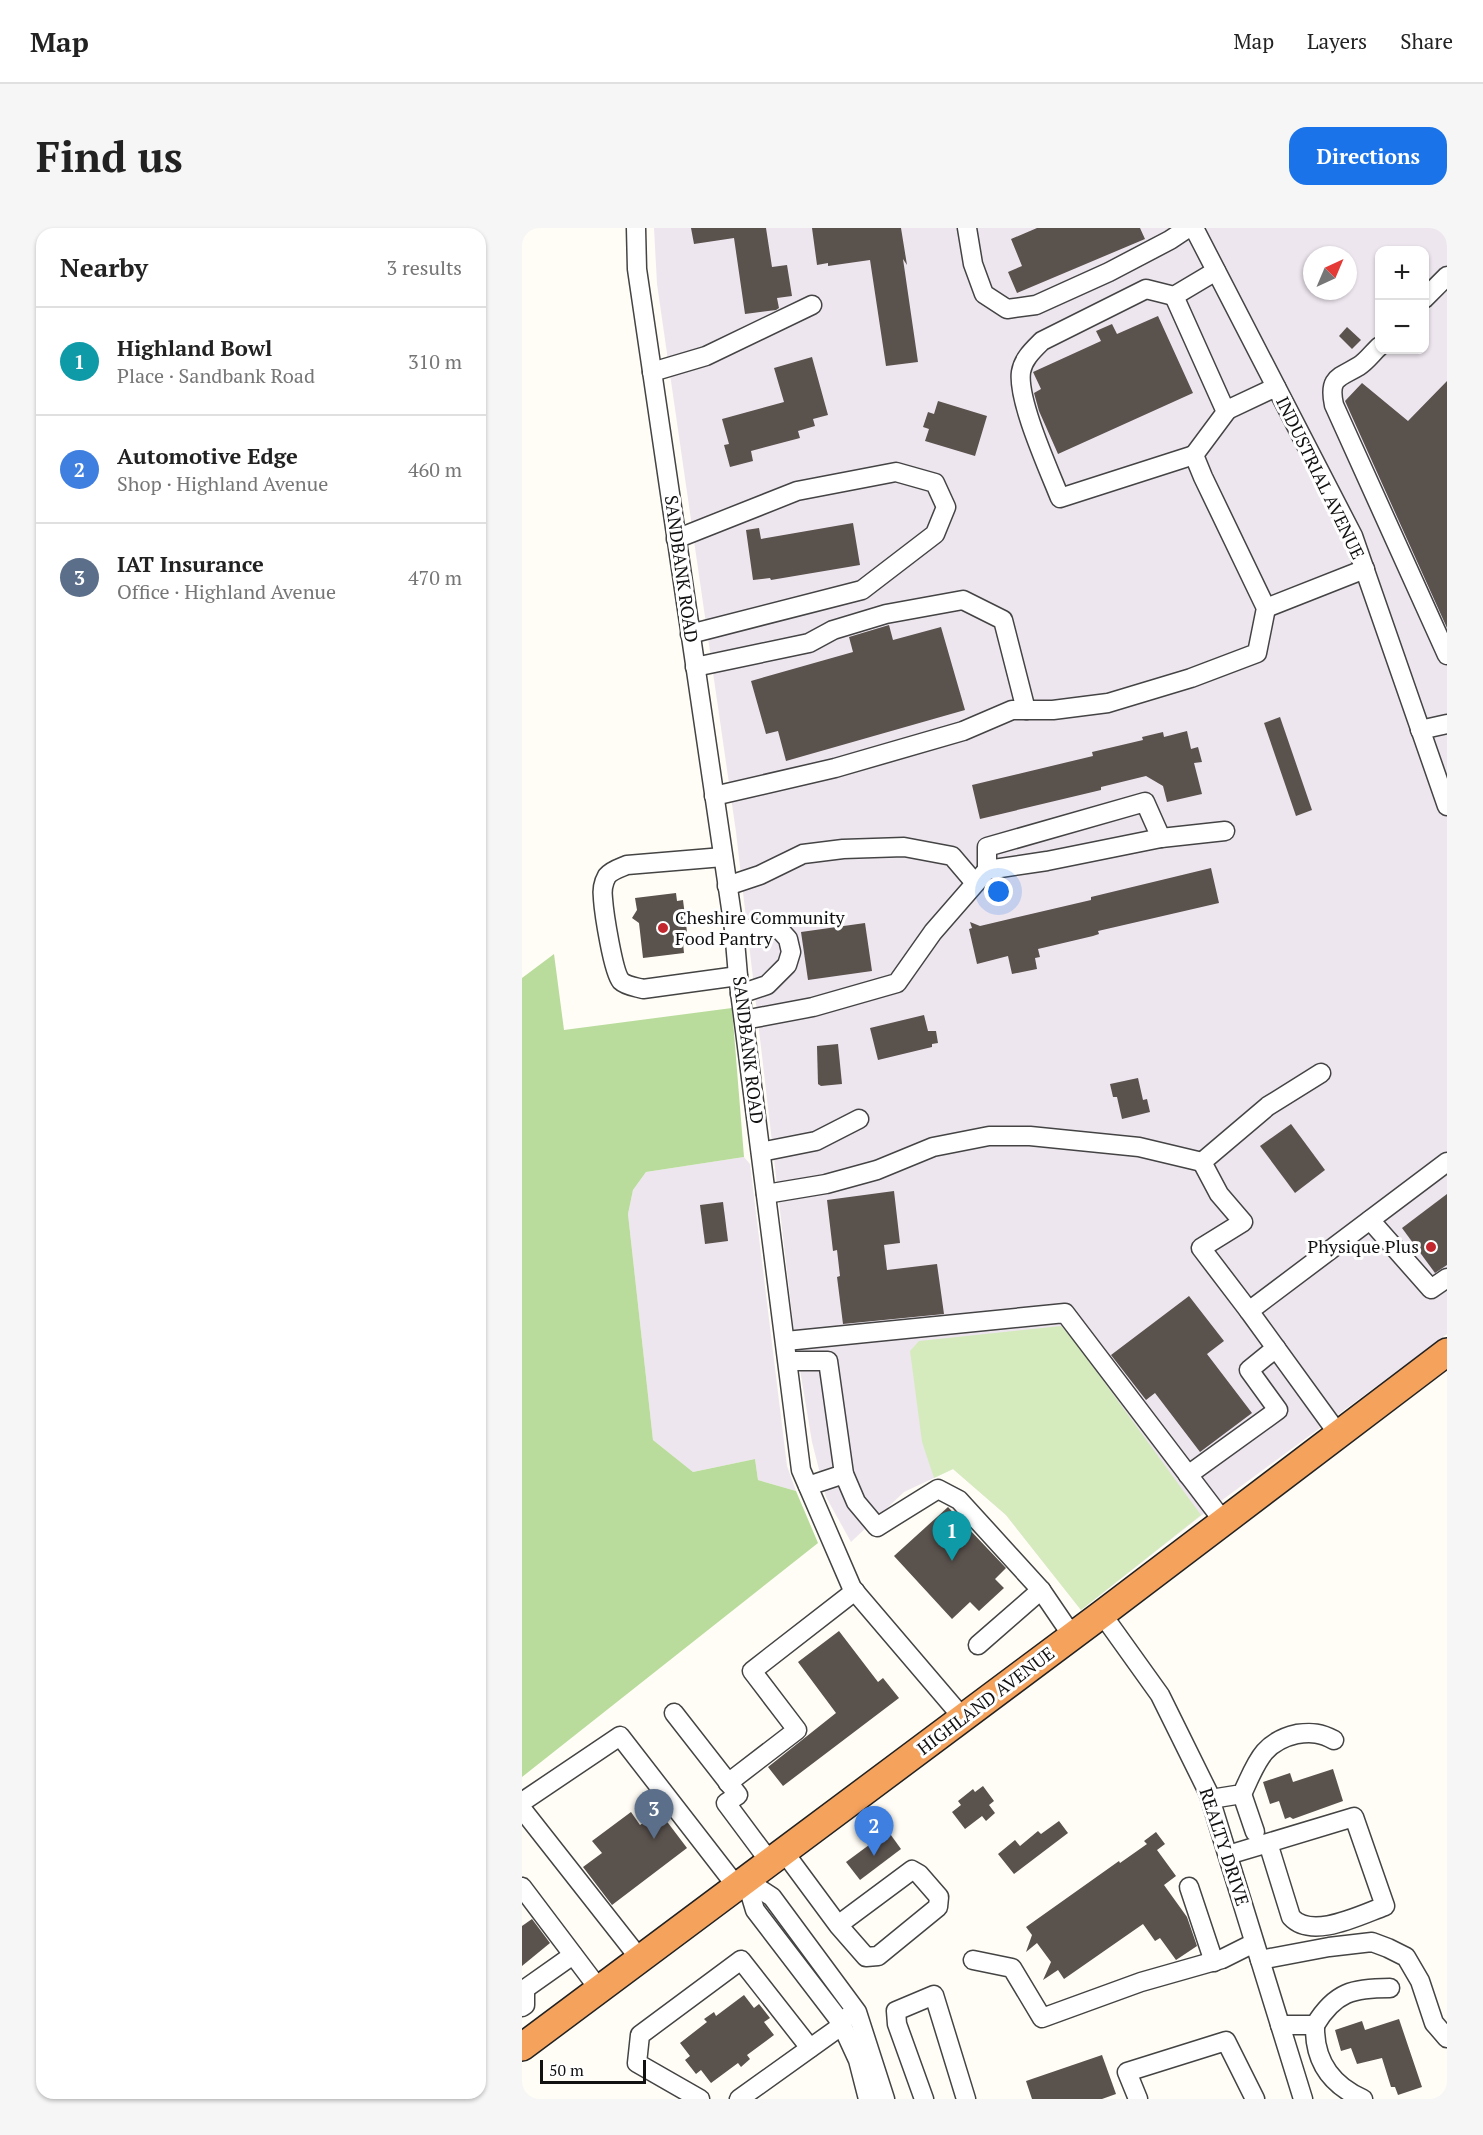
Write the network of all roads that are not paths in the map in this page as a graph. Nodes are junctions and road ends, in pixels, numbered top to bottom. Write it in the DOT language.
graph roads {
  1 [pos="636,228"];
  2 [pos="967,228"];
  3 [pos="1188,228"];
  4 [pos="1194,228"];
  5 [pos="1216,271"];
  6 [pos="1447,276"];
  7 [pos="1429,295"];
  8 [pos="1174,296"];
  9 [pos="812,306"];
  10 [pos="1375,351"];
  11 [pos="652,372"];
  12 [pos="1276,387"];
  13 [pos="1226,411"];
  14 [pos="1194,454"];
  15 [pos="676,539"];
  16 [pos="1365,569"];
  17 [pos="1266,608"];
  18 [pos="690,634"];
  19 [pos="1447,655"];
  20 [pos="695,668"];
  21 [pos="1026,710"];
  22 [pos="1447,724"];
  23 [pos="1420,730"];
  24 [pos="714,796"];
  25 [pos="1447,806"];
  26 [pos="1225,831"];
  27 [pos="1161,838"];
  28 [pos="723,857"];
  29 [pos="981,877"];
  30 [pos="727,886"];
  31 [pos="734,929"];
  32 [pos="739,986"];
  33 [pos="744,1020"];
  34 [pos="1321,1073"];
  35 [pos="859,1119"];
  36 [pos="761,1152"];
  37 [pos="1202,1162"];
  38 [pos="1447,1162"];
  39 [pos="766,1194"];
  40 [pos="1370,1220"];
  41 [pos="1447,1278"];
  42 [pos="1249,1311"];
  43 [pos="786,1341"];
  44 [pos="1276,1348"];
  45 [pos="1447,1352"];
  46 [pos="788,1360"];
  47 [pos="1339,1435"];
  48 [pos="844,1474"];
  49 [pos="1188,1475"];
  50 [pos="808,1486"];
  51 [pos="1224,1522"];
  52 [pos="1041,1590"];
  53 [pos="855,1591"];
  54 [pos="1102,1614"];
  55 [pos="1073,1636"];
  56 [pos="978,1645"];
  57 [pos="674,1713"];
  58 [pos="963,1718"];
  59 [pos="1334,1740"];
  60 [pos="728,1783"];
  61 [pos="1242,1794"];
  62 [pos="1211,1799"];
  63 [pos="522,1802"];
  64 [pos="522,1809"];
  65 [pos="1261,1838"];
  66 [pos="1228,1855"];
  67 [pos="777,1857"];
  68 [pos="741,1883"];
  69 [pos="522,1887"];
  70 [pos="1189,1887"];
  71 [pos="838,1925"];
  72 [pos="1257,1952"];
  73 [pos="573,1955"];
  74 [pos="639,1959"];
  75 [pos="973,1960"];
  76 [pos="1214,1962"];
  77 [pos="1390,1988"];
  78 [pos="599,1989"];
  79 [pos="523,1994"];
  80 [pos="858,2012"];
  81 [pos="840,2021"];
  82 [pos="1280,2025"];
  83 [pos="1315,2025"];
  84 [pos="1447,2038"];
  85 [pos="522,2047"];
  86 [pos="810,2048"];
  87 [pos="700,2099"];
  88 [pos="739,2099"];
  89 [pos="868,2099"];
  90 [pos="885,2099"];
  91 [pos="924,2099"];
  92 [pos="966,2099"];
  93 [pos="1138,2099"];
  94 [pos="1255,2099"];
  95 [pos="1303,2099"];
  96 [pos="1363,2099"];
  1 -- 11 [label="street, SANDBANK ROAD"];
  2 -- 3 [label="street"];
  4 -- 5 [label="street, INDUSTRIAL AVENUE"];
  5 -- 8 [label="street"];
  5 -- 12 [label="street, INDUSTRIAL AVENUE"];
  6 -- 7 [label="street"];
  8 -- 13 [label="street"];
  8 -- 14 [label="street"];
  9 -- 11 [label="street"];
  10 -- 19 [label="street"];
  11 -- 15 [label="street, SANDBANK ROAD"];
  12 -- 13 [label="street"];
  12 -- 16 [label="street, INDUSTRIAL AVENUE"];
  13 -- 14 [label="street"];
  14 -- 17 [label="street"];
  15 -- 18 [label="street, SANDBANK ROAD"];
  15 -- 18 [label="street"];
  16 -- 17 [label="street"];
  16 -- 23 [label="street, INDUSTRIAL AVENUE"];
  17 -- 21 [label="street"];
  18 -- 20 [label="street, SANDBANK ROAD"];
  20 -- 21 [label="street"];
  20 -- 24 [label="street, SANDBANK ROAD"];
  21 -- 24 [label="street"];
  22 -- 23 [label="street"];
  23 -- 25 [label="street, INDUSTRIAL AVENUE"];
  24 -- 28 [label="street, SANDBANK ROAD"];
  26 -- 27 [label="street"];
  27 -- 29 [label="street"];
  27 -- 29 [label="street"];
  28 -- 30 [label="street, SANDBANK ROAD"];
  28 -- 32 [label="street"];
  29 -- 30 [label="street"];
  29 -- 33 [label="street"];
  30 -- 31 [label="street, SANDBANK ROAD"];
  31 -- 32 [label="street, SANDBANK ROAD"];
  31 -- 32 [label="street"];
  32 -- 33 [label="street, SANDBANK ROAD"];
  33 -- 36 [label="street, SANDBANK ROAD"];
  34 -- 37 [label="street"];
  35 -- 36 [label="street"];
  36 -- 39 [label="street, SANDBANK ROAD"];
  37 -- 39 [label="street"];
  37 -- 42 [label="street"];
  38 -- 40 [label="street"];
  39 -- 43 [label="street, SANDBANK ROAD"];
  40 -- 41 [label="street"];
  40 -- 42 [label="street"];
  42 -- 44 [label="street"];
  43 -- 46 [label="street, SANDBANK ROAD"];
  43 -- 49 [label="street"];
  44 -- 47 [label="street"];
  44 -- 49 [label="street"];
  45 -- 47 [label="highway, HIGHLAND AVENUE"];
  46 -- 48 [label="street"];
  46 -- 50 [label="street, SANDBANK ROAD"];
  47 -- 51 [label="highway, HIGHLAND AVENUE"];
  48 -- 50 [label="street"];
  48 -- 52 [label="street"];
  49 -- 51 [label="street"];
  50 -- 53 [label="street, SANDBANK ROAD"];
  51 -- 54 [label="highway, HIGHLAND AVENUE"];
  52 -- 55 [label="street"];
  52 -- 56 [label="street"];
  53 -- 58 [label="street, SANDBANK ROAD"];
  53 -- 60 [label="street"];
  54 -- 55 [label="highway, HIGHLAND AVENUE"];
  54 -- 62 [label="street, REALTY DRIVE"];
  55 -- 58 [label="highway, HIGHLAND AVENUE"];
  57 -- 60 [label="street"];
  58 -- 67 [label="highway, HIGHLAND AVENUE"];
  59 -- 61 [label="street"];
  60 -- 67 [label="street"];
  61 -- 62 [label="street"];
  61 -- 65 [label="street"];
  62 -- 66 [label="street, REALTY DRIVE"];
  63 -- 68 [label="street"];
  64 -- 74 [label="street"];
  65 -- 65 [label="street"];
  65 -- 66 [label="street"];
  66 -- 72 [label="street, REALTY DRIVE"];
  67 -- 68 [label="highway, HIGHLAND AVENUE"];
  67 -- 71 [label="street"];
  68 -- 74 [label="highway, HIGHLAND AVENUE"];
  68 -- 80 [label="street"];
  68 -- 81 [label="street"];
  69 -- 73 [label="street"];
  70 -- 76 [label="street"];
  71 -- 71 [label="street"];
  72 -- 76 [label="street"];
  72 -- 82 [label="street, REALTY DRIVE"];
  72 -- 84 [label="street"];
  73 -- 78 [label="street"];
  73 -- 79 [label="street"];
  74 -- 78 [label="highway, HIGHLAND AVENUE"];
  75 -- 76 [label="street"];
  77 -- 83 [label="street"];
  78 -- 85 [label="highway, HIGHLAND AVENUE"];
  80 -- 81 [label="street"];
  80 -- 90 [label="street"];
  81 -- 86 [label="street"];
  81 -- 89 [label="street"];
  82 -- 83 [label="street"];
  82 -- 95 [label="street, REALTY DRIVE"];
  83 -- 96 [label="street"];
  86 -- 87 [label="street"];
  86 -- 88 [label="street"];
  91 -- 92 [label="street"];
  93 -- 94 [label="street"];
}
